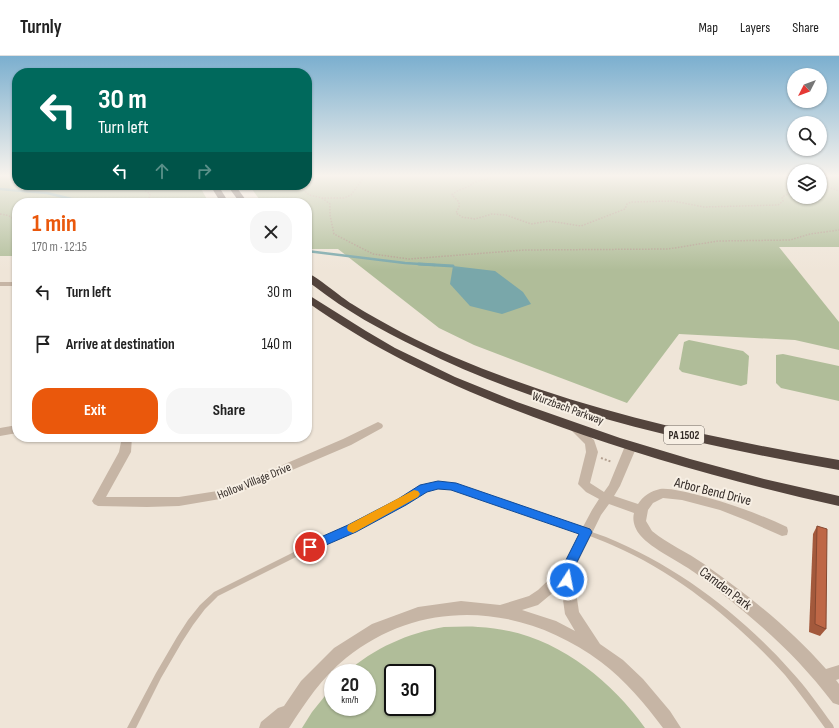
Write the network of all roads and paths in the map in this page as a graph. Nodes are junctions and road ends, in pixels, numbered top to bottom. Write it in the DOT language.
graph roads {
  1 [pos="330,207"];
  2 [pos="458,207"];
  3 [pos="626,207"];
  4 [pos="0,214"];
  5 [pos="12,217"];
  6 [pos="839,230"];
  7 [pos="312,280"];
  8 [pos="0,284"];
  9 [pos="12,284"];
  10 [pos="312,300"];
  11 [pos="378,426"];
  12 [pos="573,426"];
  13 [pos="12,430"];
  14 [pos="0,432"];
  15 [pos="126,442"];
  16 [pos="631,446"];
  17 [pos="600,458"];
  18 [pos="615,462"];
  19 [pos="839,464"];
  20 [pos="607,498"];
  21 [pos="839,501"];
  22 [pos="640,510"];
  23 [pos="588,529"];
  24 [pos="782,531"];
  25 [pos="566,572"];
  26 [pos="501,610"];
  27 [pos="596,649"];
  28 [pos="839,672"];
  29 [pos="824,677"];
  30 [pos="839,697"];
  31 [pos="288,711"];
  32 [pos="131,728"];
  33 [pos="267,728"];
  34 [pos="279,728"];
  35 [pos="673,728"];
  36 [pos="830,728"];
  1 -- 6 [label="path"];
  2 -- 3 [label="path"];
  4 -- 5 [label="path"];
  7 -- 19 [label="highway, Wurzbach Parkway / PA 1502"];
  8 -- 9 [label="street"];
  10 -- 12 [label="highway, Wurzbach Parkway / PA 1502"];
  11 -- 15 [label="street, Hollow Village Drive"];
  12 -- 16 [label="highway, Wurzbach Parkway / PA 1502"];
  12 -- 20 [label="street"];
  13 -- 14 [label="street"];
  16 -- 20 [label="street"];
  16 -- 21 [label="highway, Wurzbach Parkway / PA 1502"];
  17 -- 18 [label="path"];
  20 -- 22 [label="street"];
  20 -- 23 [label="street"];
  22 -- 24 [label="street, Arbor Bend Drive"];
  22 -- 29 [label="street, Camden Park"];
  23 -- 25 [label="street"];
  23 -- 32 [label="lane"];
  23 -- 36 [label="lane"];
  25 -- 26 [label="street"];
  25 -- 27 [label="street"];
  26 -- 27 [label="street"];
  26 -- 31 [label="street"];
  27 -- 35 [label="street"];
  28 -- 29 [label="street"];
  29 -- 30 [label="street, Camden Park"];
  31 -- 33 [label="street"];
  31 -- 34 [label="street"];
}
